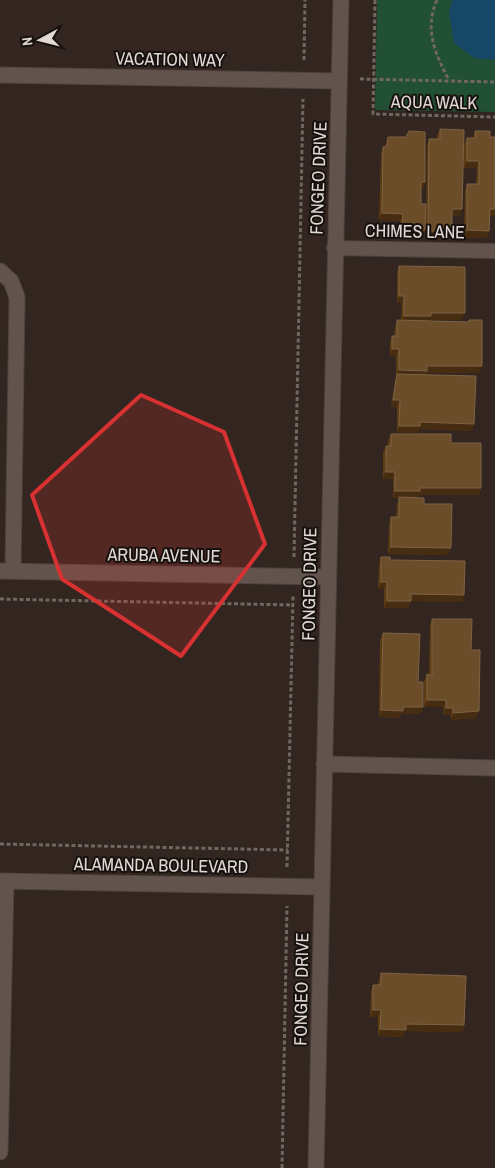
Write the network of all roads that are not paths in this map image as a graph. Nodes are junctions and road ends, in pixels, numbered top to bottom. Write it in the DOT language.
graph roads {
  1 [pos="341,0"];
  2 [pos="0,74"];
  3 [pos="339,82"];
  4 [pos="334,248"];
  5 [pos="495,251"];
  6 [pos="0,271"];
  7 [pos="6,571"];
  8 [pos="328,577"];
  9 [pos="324,764"];
  10 [pos="495,768"];
  11 [pos="3,881"];
  12 [pos="322,887"];
  13 [pos="0,1152"];
  14 [pos="316,1168"];
  1 -- 3 [label="street, FONGEO DRIVE"];
  2 -- 3 [label="street, VACATION WAY"];
  3 -- 4 [label="street, FONGEO DRIVE"];
  4 -- 5 [label="lane, CHIMES LANE"];
  4 -- 8 [label="street, FONGEO DRIVE"];
  6 -- 7 [label="street"];
  7 -- 8 [label="street, ARUBA AVENUE"];
  8 -- 9 [label="street, FONGEO DRIVE"];
  9 -- 10 [label="street"];
  9 -- 12 [label="street, FONGEO DRIVE"];
  11 -- 12 [label="street, ALAMANDA BOULEVARD"];
  11 -- 13 [label="street"];
  12 -- 14 [label="street, FONGEO DRIVE"];
}
